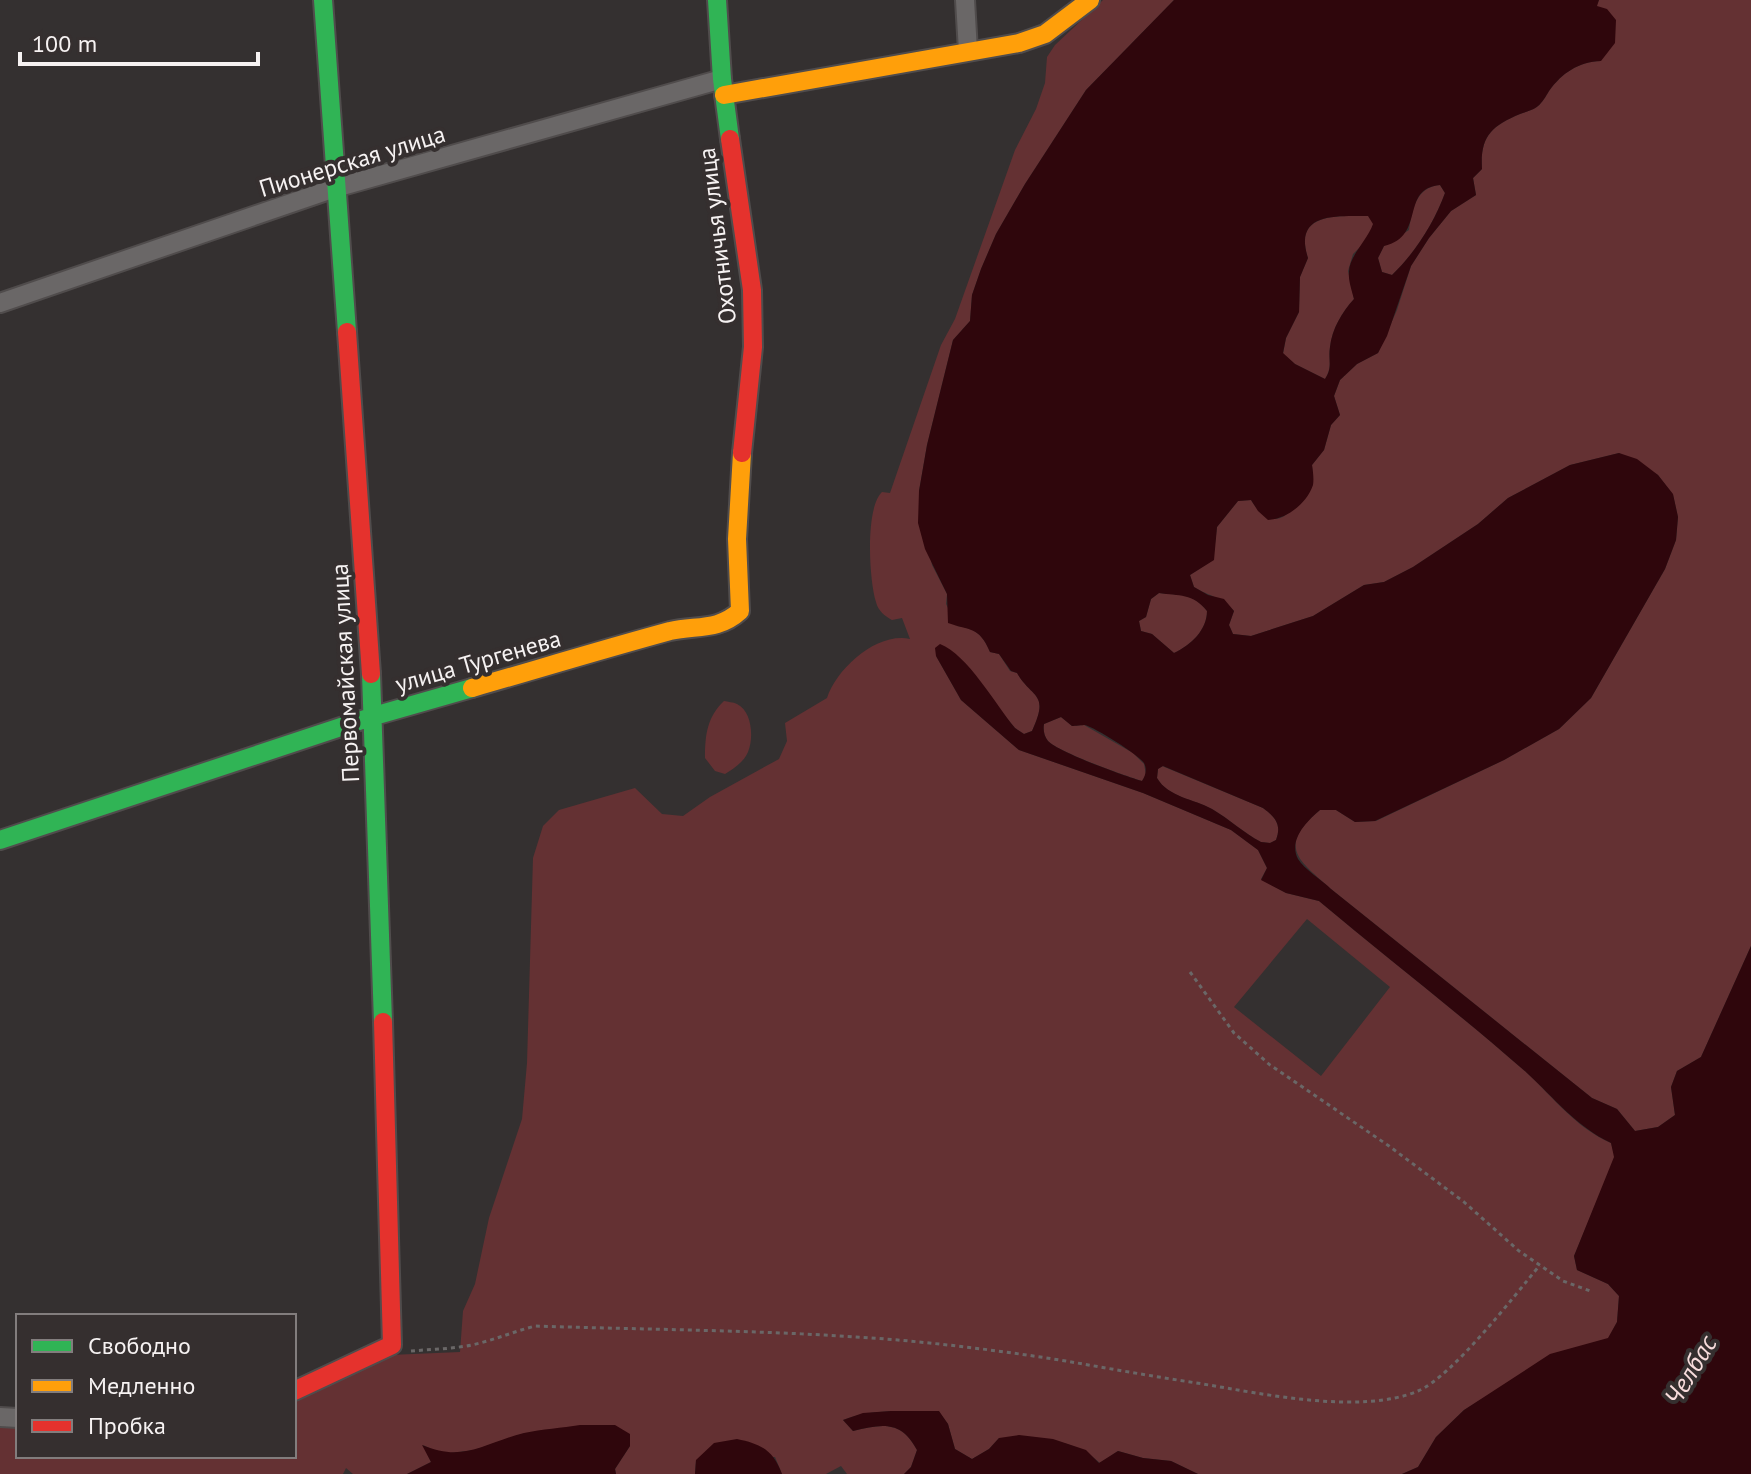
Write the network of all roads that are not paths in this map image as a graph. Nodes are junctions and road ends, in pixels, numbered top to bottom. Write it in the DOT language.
graph roads {
  1 [pos="323,0"];
  2 [pos="717,0"];
  3 [pos="965,0"];
  4 [pos="1090,0"];
  5 [pos="968,51"];
  6 [pos="723,87"];
  7 [pos="335,188"];
  8 [pos="0,303"];
  9 [pos="740,611"];
  10 [pos="374,716"];
  11 [pos="0,840"];
  12 [pos="296,1390"];
  1 -- 7 [label="street, Первомайская улица"];
  2 -- 6 [label="street, Охотничья улица"];
  3 -- 5 [label="street"];
  4 -- 5 [label="street, Пионерская улица"];
  5 -- 6 [label="street, Пионерская улица"];
  6 -- 7 [label="street, Пионерская улица"];
  6 -- 9 [label="street, Охотничья улица"];
  7 -- 8 [label="street, Пионерская улица"];
  7 -- 10 [label="street, Первомайская улица"];
  9 -- 10 [label="street, улица Тургенева"];
  10 -- 11 [label="street, улица Тургенева"];
  10 -- 12 [label="street, Первомайская улица"];
}
